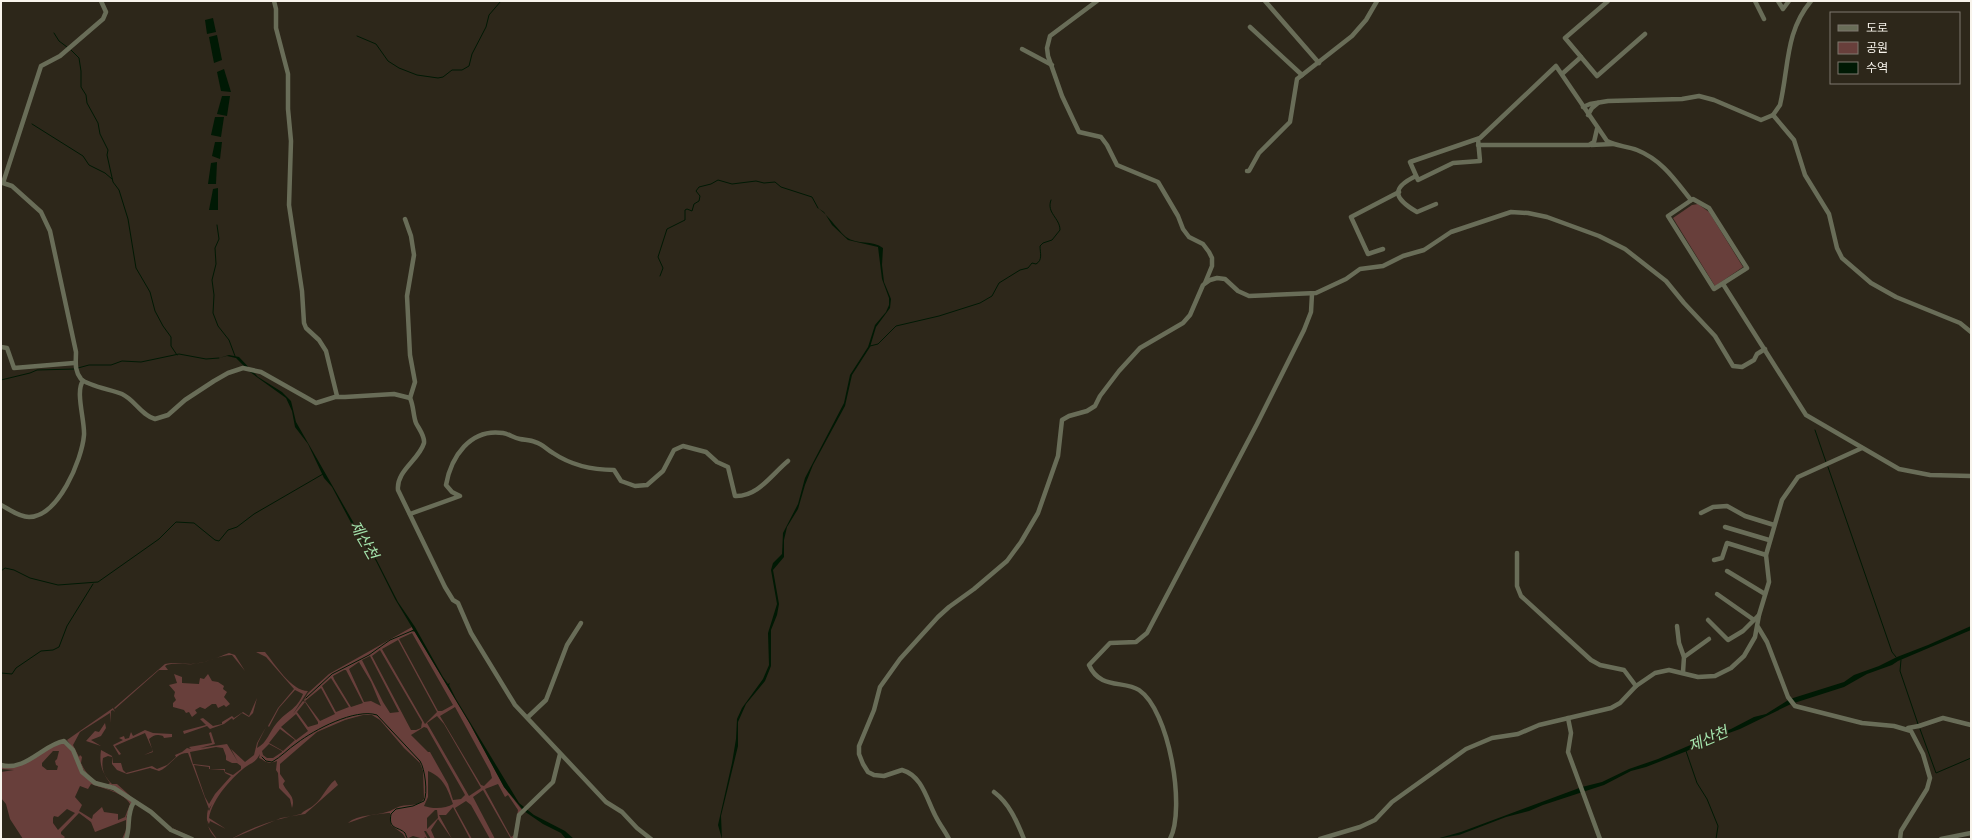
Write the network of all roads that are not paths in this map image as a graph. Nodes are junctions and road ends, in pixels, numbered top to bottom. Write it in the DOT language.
graph roads {
  1 [pos="101,1"];
  2 [pos="274,1"];
  3 [pos="1097,1"];
  4 [pos="1265,1"];
  5 [pos="1377,1"];
  6 [pos="1608,1"];
  7 [pos="1755,1"];
  8 [pos="1778,1"];
  9 [pos="1789,1"];
  10 [pos="1811,1"];
  11 [pos="1764,19"];
  12 [pos="1250,27"];
  13 [pos="1645,34"];
  14 [pos="1022,49"];
  15 [pos="1581,57"];
  16 [pos="1319,63"];
  17 [pos="1052,65"];
  18 [pos="1562,74"];
  19 [pos="1302,75"];
  20 [pos="1598,103"];
  21 [pos="1583,107"];
  22 [pos="1588,115"];
  23 [pos="1774,115"];
  24 [pos="1598,129"];
  25 [pos="1478,139"];
  26 [pos="1615,144"];
  27 [pos="1478,145"];
  28 [pos="1589,145"];
  29 [pos="1247,171"];
  30 [pos="1416,176"];
  31 [pos="2,184"];
  32 [pos="1399,192"];
  33 [pos="1691,200"];
  34 [pos="1436,204"];
  35 [pos="405,219"];
  36 [pos="1383,249"];
  37 [pos="1205,283"];
  38 [pos="1724,284"];
  39 [pos="1312,294"];
  40 [pos="1971,332"];
  41 [pos="1,347"];
  42 [pos="1765,349"];
  43 [pos="74,364"];
  44 [pos="83,381"];
  45 [pos="337,396"];
  46 [pos="410,398"];
  47 [pos="1862,448"];
  48 [pos="788,460"];
  49 [pos="1971,476"];
  50 [pos="1,505"];
  51 [pos="1701,513"];
  52 [pos="410,514"];
  53 [pos="1774,525"];
  54 [pos="1725,527"];
  55 [pos="1769,540"];
  56 [pos="1517,553"];
  57 [pos="1766,555"];
  58 [pos="1714,560"];
  59 [pos="1727,571"];
  60 [pos="1717,594"];
  61 [pos="1765,594"];
  62 [pos="1759,615"];
  63 [pos="1708,620"];
  64 [pos="1754,620"];
  65 [pos="581,623"];
  66 [pos="1677,626"];
  67 [pos="1758,627"];
  68 [pos="1709,639"];
  69 [pos="1684,657"];
  70 [pos="1683,672"];
  71 [pos="1636,686"];
  72 [pos="528,718"];
  73 [pos="1568,718"];
  74 [pos="1971,725"];
  75 [pos="1906,728"];
  76 [pos="560,754"];
  77 [pos="1,765"];
  78 [pos="994,792"];
  79 [pos="134,802"];
  80 [pos="1971,833"];
  81 [pos="126,839"];
  82 [pos="192,839"];
  83 [pos="515,839"];
  84 [pos="651,839"];
  85 [pos="949,839"];
  86 [pos="1024,839"];
  87 [pos="1170,839"];
  88 [pos="1320,839"];
  89 [pos="1600,839"];
  90 [pos="1900,839"];
  91 [pos="1941,839"];
  1 -- 31 [label="street"];
  2 -- 45 [label="street"];
  3 -- 17 [label="street"];
  4 -- 16 [label="street"];
  5 -- 16 [label="street"];
  6 -- 15 [label="street"];
  7 -- 11 [label="street"];
  8 -- 9 [label="street"];
  10 -- 23 [label="street"];
  12 -- 19 [label="street"];
  13 -- 15 [label="street"];
  14 -- 17 [label="street"];
  15 -- 18 [label="street"];
  16 -- 19 [label="street"];
  17 -- 37 [label="street"];
  18 -- 21 [label="street"];
  18 -- 25 [label="street"];
  19 -- 29 [label="street"];
  20 -- 21 [label="street"];
  20 -- 22 [label="street"];
  20 -- 23 [label="street"];
  21 -- 22 [label="street"];
  22 -- 24 [label="street"];
  23 -- 40 [label="street"];
  24 -- 26 [label="street"];
  24 -- 28 [label="street"];
  25 -- 27 [label="street"];
  25 -- 30 [label="street"];
  26 -- 28 [label="street"];
  26 -- 33 [label="street"];
  27 -- 28 [label="street"];
  27 -- 30 [label="street"];
  30 -- 32 [label="street"];
  31 -- 43 [label="street"];
  32 -- 34 [label="street"];
  32 -- 36 [label="street"];
  33 -- 38 [label="street"];
  33 -- 38 [label="street"];
  35 -- 46 [label="street"];
  37 -- 39 [label="street"];
  37 -- 85 [label="street"];
  38 -- 42 [label="street"];
  39 -- 42 [label="street"];
  39 -- 87 [label="street"];
  41 -- 43 [label="street"];
  42 -- 47 [label="street"];
  43 -- 44 [label="street"];
  44 -- 45 [label="street"];
  44 -- 50 [label="street"];
  45 -- 46 [label="street"];
  46 -- 52 [label="street"];
  47 -- 49 [label="street"];
  47 -- 53 [label="street"];
  48 -- 52 [label="street"];
  51 -- 53 [label="street"];
  52 -- 72 [label="street"];
  53 -- 55 [label="street"];
  54 -- 55 [label="street"];
  55 -- 57 [label="street"];
  56 -- 71 [label="street"];
  57 -- 58 [label="street"];
  57 -- 61 [label="street"];
  59 -- 61 [label="street"];
  60 -- 64 [label="street"];
  61 -- 62 [label="street"];
  62 -- 64 [label="street"];
  62 -- 67 [label="street"];
  63 -- 64 [label="street"];
  65 -- 72 [label="street"];
  66 -- 69 [label="street"];
  67 -- 70 [label="street"];
  67 -- 75 [label="street"];
  68 -- 69 [label="street"];
  69 -- 70 [label="street"];
  70 -- 71 [label="street"];
  71 -- 73 [label="street"];
  72 -- 76 [label="street"];
  73 -- 88 [label="street"];
  73 -- 89 [label="street"];
  74 -- 75 [label="street"];
  75 -- 90 [label="street"];
  76 -- 83 [label="street"];
  76 -- 84 [label="street"];
  77 -- 79 [label="street"];
  78 -- 86 [label="street"];
  79 -- 81 [label="street"];
  79 -- 82 [label="street"];
  80 -- 91 [label="street"];
}
